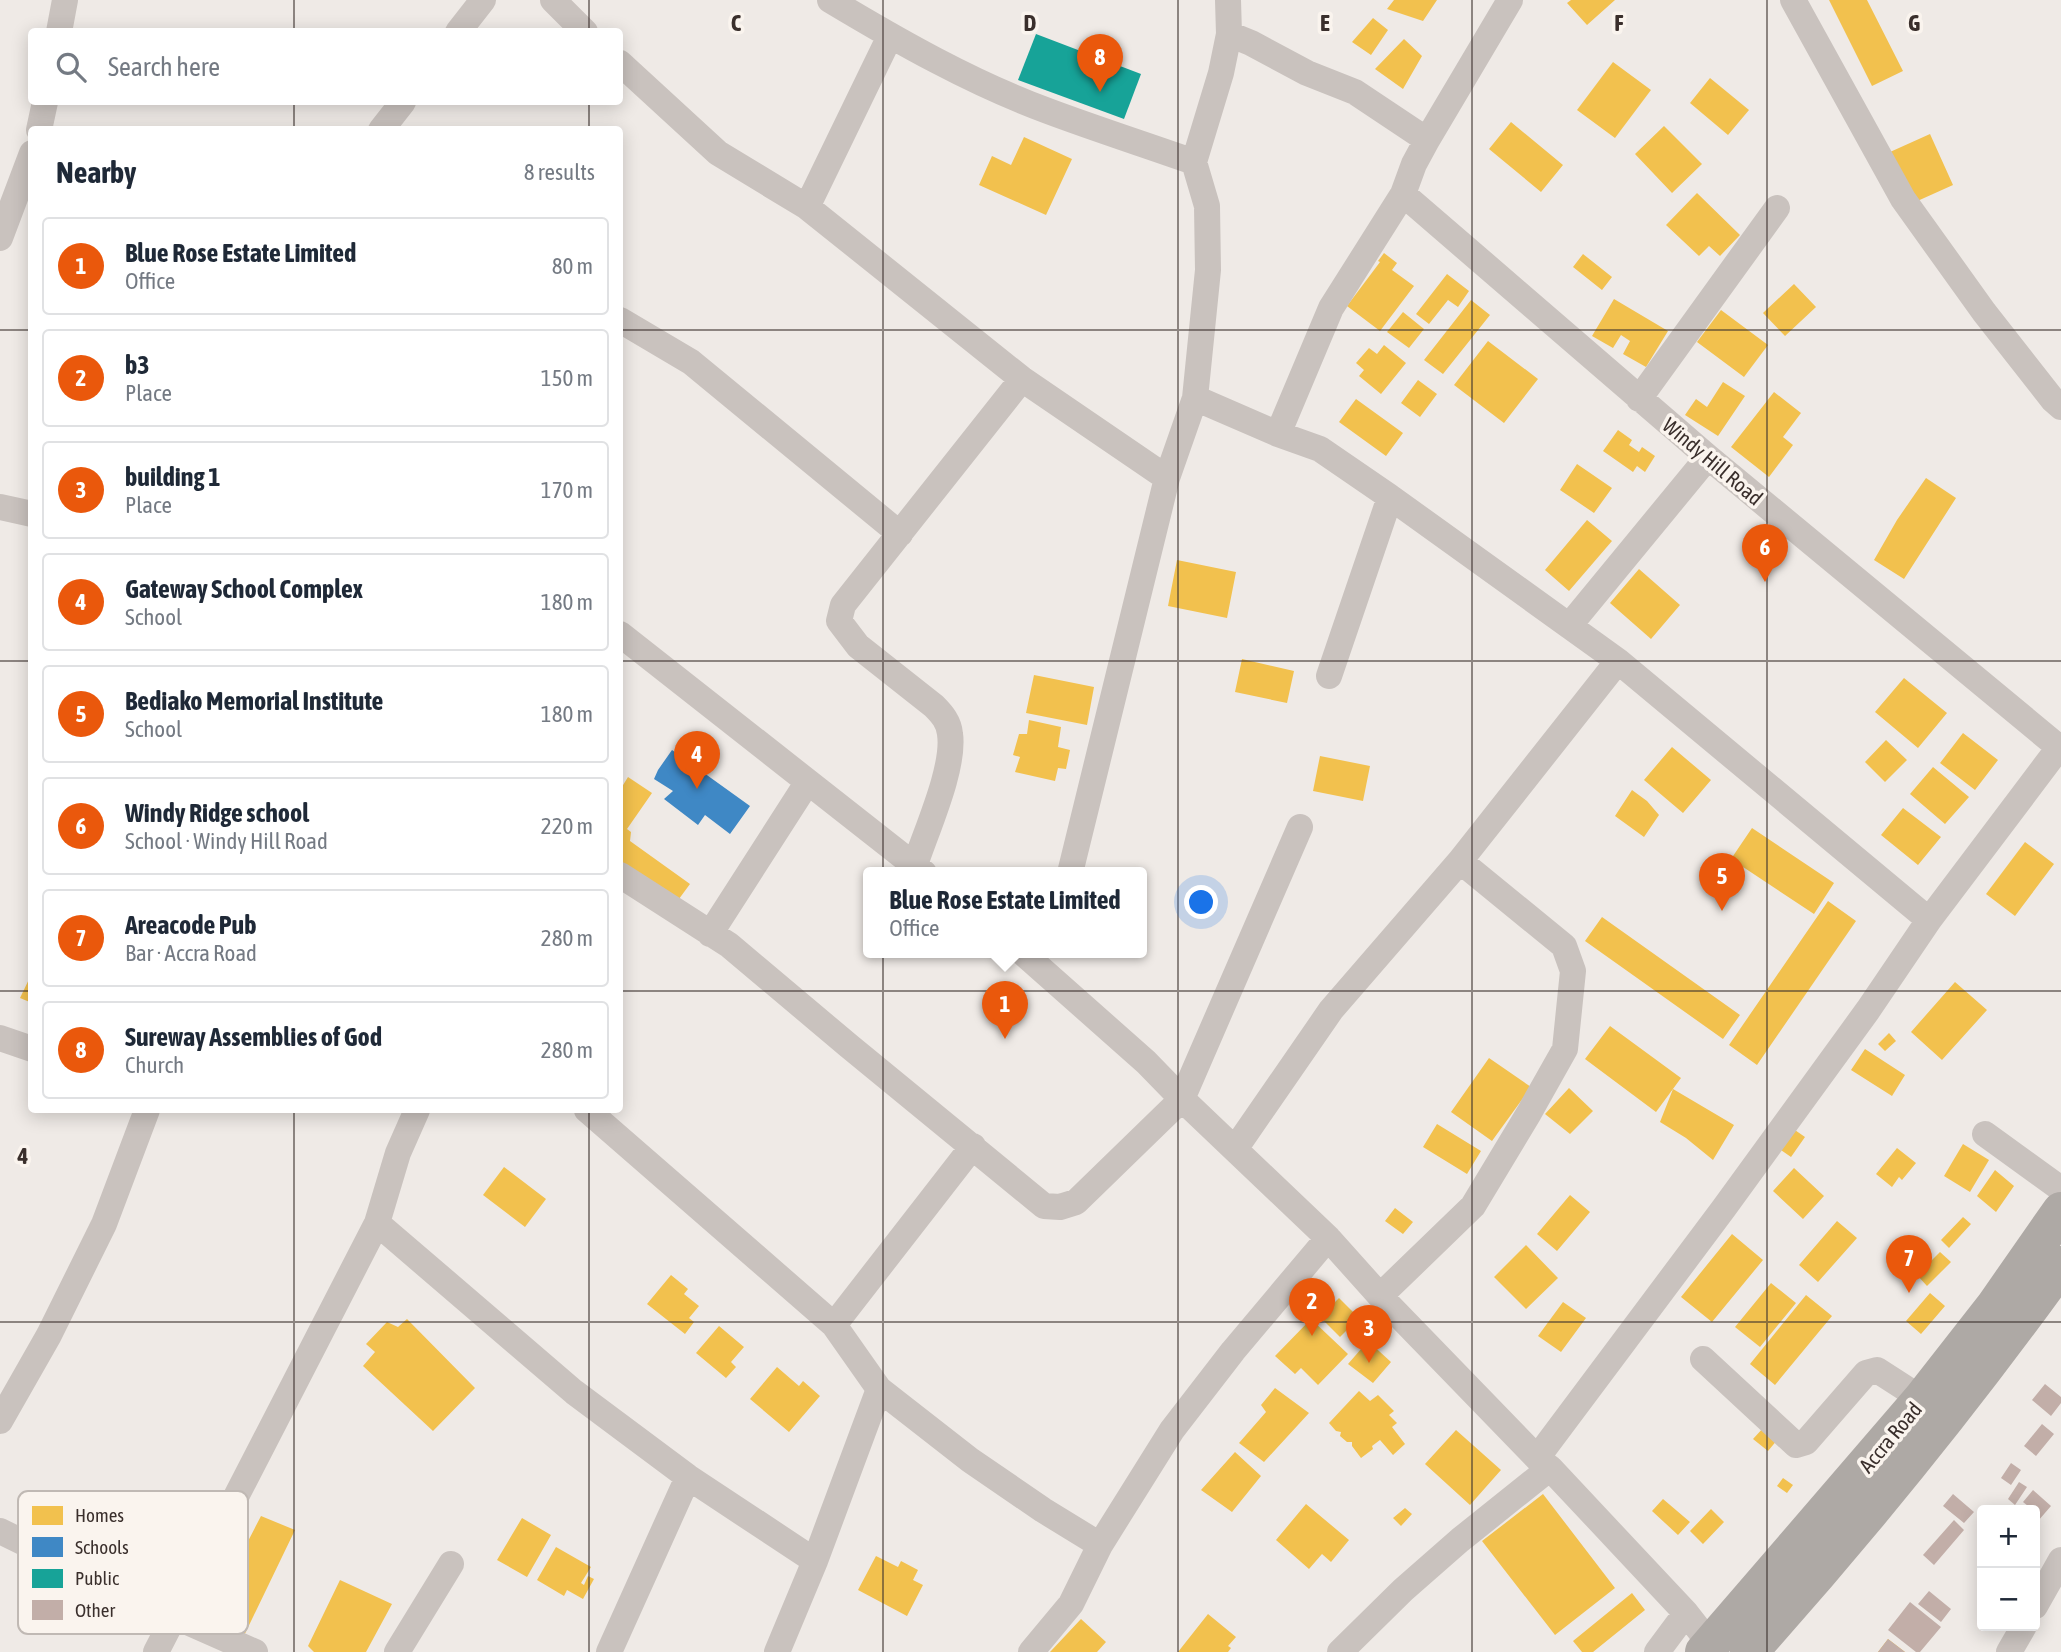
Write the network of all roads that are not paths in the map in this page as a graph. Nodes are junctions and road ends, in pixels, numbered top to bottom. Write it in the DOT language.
graph roads {
  1 [pos="65,0"];
  2 [pos="483,0"];
  3 [pos="553,0"];
  4 [pos="830,0"];
  5 [pos="1228,0"];
  6 [pos="1510,0"];
  7 [pos="1793,0"];
  8 [pos="60,28"];
  9 [pos="461,28"];
  10 [pos="581,28"];
  11 [pos="1229,34"];
  12 [pos="890,36"];
  13 [pos="623,66"];
  14 [pos="44,105"];
  15 [pos="401,105"];
  16 [pos="40,126"];
  17 [pos="384,126"];
  18 [pos="1427,139"];
  19 [pos="1194,162"];
  20 [pos="28,164"];
  21 [pos="1402,194"];
  22 [pos="807,207"];
  23 [pos="1777,208"];
  24 [pos="0,238"];
  25 [pos="623,322"];
  26 [pos="1022,379"];
  27 [pos="1195,398"];
  28 [pos="1639,399"];
  29 [pos="2061,407"];
  30 [pos="1278,434"];
  31 [pos="1708,457"];
  32 [pos="1167,478"];
  33 [pos="1390,497"];
  34 [pos="0,507"];
  35 [pos="28,513"];
  36 [pos="900,534"];
  37 [pos="1569,626"];
  38 [pos="623,636"];
  39 [pos="1618,661"];
  40 [pos="1329,676"];
  41 [pos="2060,747"];
  42 [pos="807,783"];
  43 [pos="1300,827"];
  44 [pos="1460,861"];
  45 [pos="916,867"];
  46 [pos="920,867"];
  47 [pos="1071,867"];
  48 [pos="623,878"];
  49 [pos="1929,920"];
  50 [pos="710,934"];
  51 [pos="1048,962"];
  52 [pos="0,1038"];
  53 [pos="28,1048"];
  54 [pos="1182,1099"];
  55 [pos="146,1113"];
  56 [pos="416,1113"];
  57 [pos="590,1113"];
  58 [pos="1985,1134"];
  59 [pos="973,1146"];
  60 [pos="1235,1149"];
  61 [pos="2061,1189"];
  62 [pos="2061,1211"];
  63 [pos="377,1223"];
  64 [pos="1328,1238"];
  65 [pos="2061,1265"];
  66 [pos="1380,1296"];
  67 [pos="834,1325"];
  68 [pos="1703,1359"];
  69 [pos="879,1389"];
  70 [pos="1922,1399"];
  71 [pos="0,1420"];
  72 [pos="1544,1463"];
  73 [pos="688,1477"];
  74 [pos="239,1491"];
  75 [pos="0,1531"];
  76 [pos="18,1540"];
  77 [pos="1100,1545"];
  78 [pos="2061,1560"];
  79 [pos="815,1561"];
  80 [pos="451,1564"];
  81 [pos="2040,1597"];
  82 [pos="1686,1613"];
  83 [pos="2021,1631"];
  84 [pos="165,1634"];
  85 [pos="214,1634"];
  86 [pos="1707,1649"];
  87 [pos="156,1652"];
  88 [pos="255,1652"];
  89 [pos="397,1652"];
  90 [pos="609,1652"];
  91 [pos="777,1652"];
  92 [pos="1031,1652"];
  93 [pos="1340,1652"];
  94 [pos="1657,1652"];
  95 [pos="1749,1652"];
  96 [pos="2009,1652"];
  1 -- 8 [label="street"];
  2 -- 9 [label="street"];
  3 -- 10 [label="street"];
  4 -- 12 [label="street"];
  5 -- 11 [label="street"];
  6 -- 18 [label="street"];
  7 -- 29 [label="street"];
  11 -- 18 [label="street"];
  11 -- 19 [label="street"];
  12 -- 19 [label="street"];
  12 -- 22 [label="street"];
  13 -- 22 [label="street"];
  14 -- 16 [label="street"];
  15 -- 17 [label="street"];
  18 -- 21 [label="street"];
  19 -- 27 [label="street"];
  20 -- 24 [label="street"];
  21 -- 28 [label="street, Windy Hill Road"];
  21 -- 30 [label="street"];
  22 -- 26 [label="street"];
  23 -- 28 [label="street"];
  25 -- 36 [label="street"];
  26 -- 32 [label="street"];
  26 -- 36 [label="street"];
  27 -- 30 [label="street"];
  27 -- 32 [label="street"];
  28 -- 31 [label="street, Windy Hill Road"];
  30 -- 33 [label="street"];
  31 -- 37 [label="street"];
  31 -- 41 [label="street, Windy Hill Road"];
  32 -- 47 [label="street"];
  33 -- 37 [label="street"];
  33 -- 40 [label="street"];
  34 -- 35 [label="street"];
  36 -- 46 [label="street"];
  37 -- 39 [label="street"];
  38 -- 42 [label="street"];
  39 -- 44 [label="street"];
  39 -- 49 [label="street"];
  41 -- 49 [label="street"];
  42 -- 45 [label="street"];
  42 -- 50 [label="street"];
  43 -- 54 [label="street"];
  44 -- 60 [label="street"];
  44 -- 66 [label="street"];
  48 -- 50 [label="street"];
  49 -- 72 [label="street"];
  50 -- 59 [label="street"];
  51 -- 54 [label="street"];
  52 -- 53 [label="street"];
  54 -- 59 [label="street"];
  54 -- 60 [label="street"];
  55 -- 71 [label="street"];
  56 -- 63 [label="street"];
  57 -- 67 [label="street"];
  58 -- 61 [label="street"];
  59 -- 67 [label="street"];
  60 -- 64 [label="street"];
  62 -- 70 [label="highway, Accra Road"];
  63 -- 73 [label="street"];
  63 -- 74 [label="street"];
  64 -- 66 [label="street"];
  64 -- 77 [label="street"];
  65 -- 95 [label="highway, Accra Road"];
  66 -- 72 [label="street"];
  67 -- 69 [label="street"];
  68 -- 70 [label="street"];
  69 -- 77 [label="street"];
  69 -- 79 [label="street"];
  70 -- 86 [label="highway, Accra Road"];
  72 -- 82 [label="street"];
  72 -- 93 [label="street"];
  73 -- 79 [label="street"];
  73 -- 90 [label="street"];
  75 -- 76 [label="street"];
  77 -- 92 [label="street"];
  78 -- 81 [label="street"];
  79 -- 91 [label="street"];
  80 -- 89 [label="street"];
  82 -- 86 [label="street"];
  82 -- 94 [label="street"];
  83 -- 96 [label="street"];
  84 -- 87 [label="street"];
  85 -- 88 [label="street"];
}
